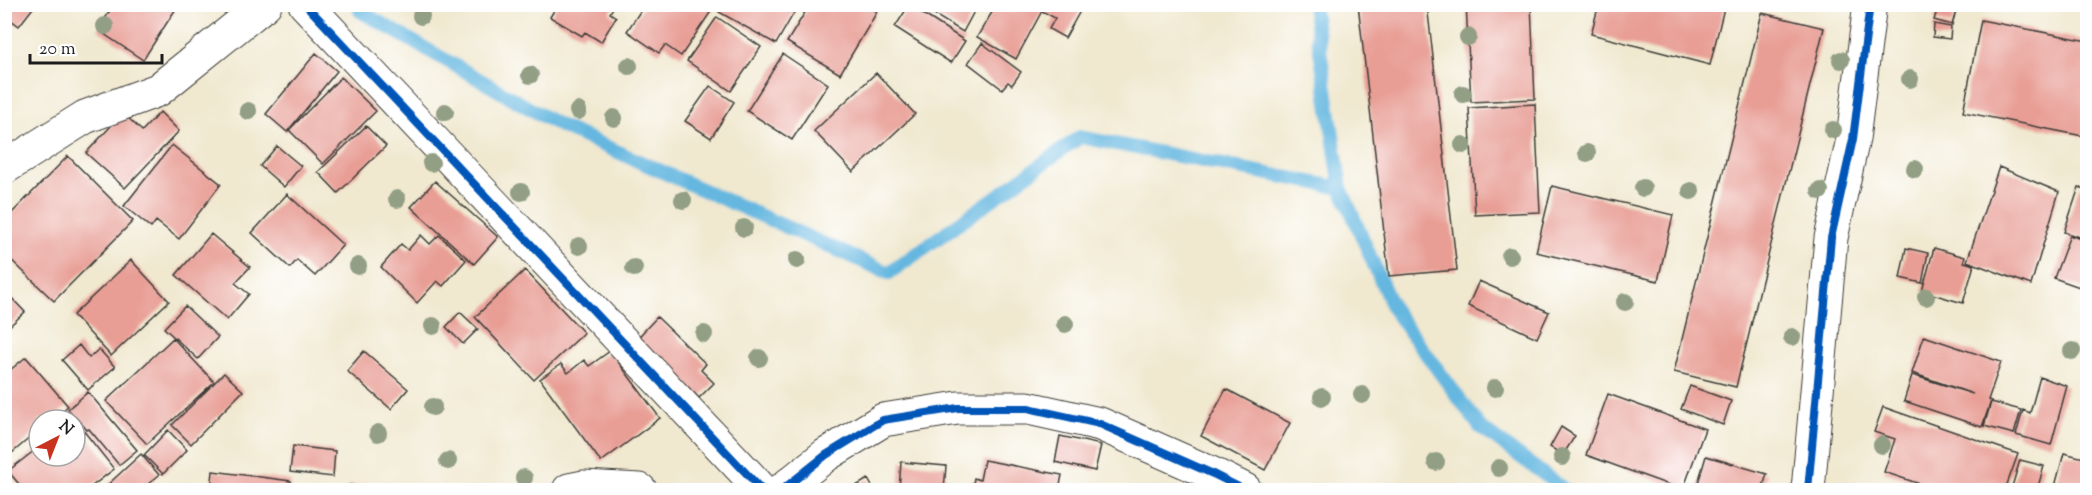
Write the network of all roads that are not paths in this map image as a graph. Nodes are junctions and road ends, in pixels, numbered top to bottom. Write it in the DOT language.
graph roads {
  1 [pos="266,4"];
  2 [pos="304,4"];
  3 [pos="1870,4"];
  4 [pos="4,168"];
  5 [pos="1818,487"];
  6 [pos="570,490"];
  7 [pos="640,490"];
  8 [pos="762,490"];
  9 [pos="782,490"];
  10 [pos="1245,490"];
  1 -- 4 [label="street"];
  2 -- 8 [label="street"];
  3 -- 5 [label="street"];
  6 -- 7 [label="street"];
  9 -- 10 [label="street"];
}
